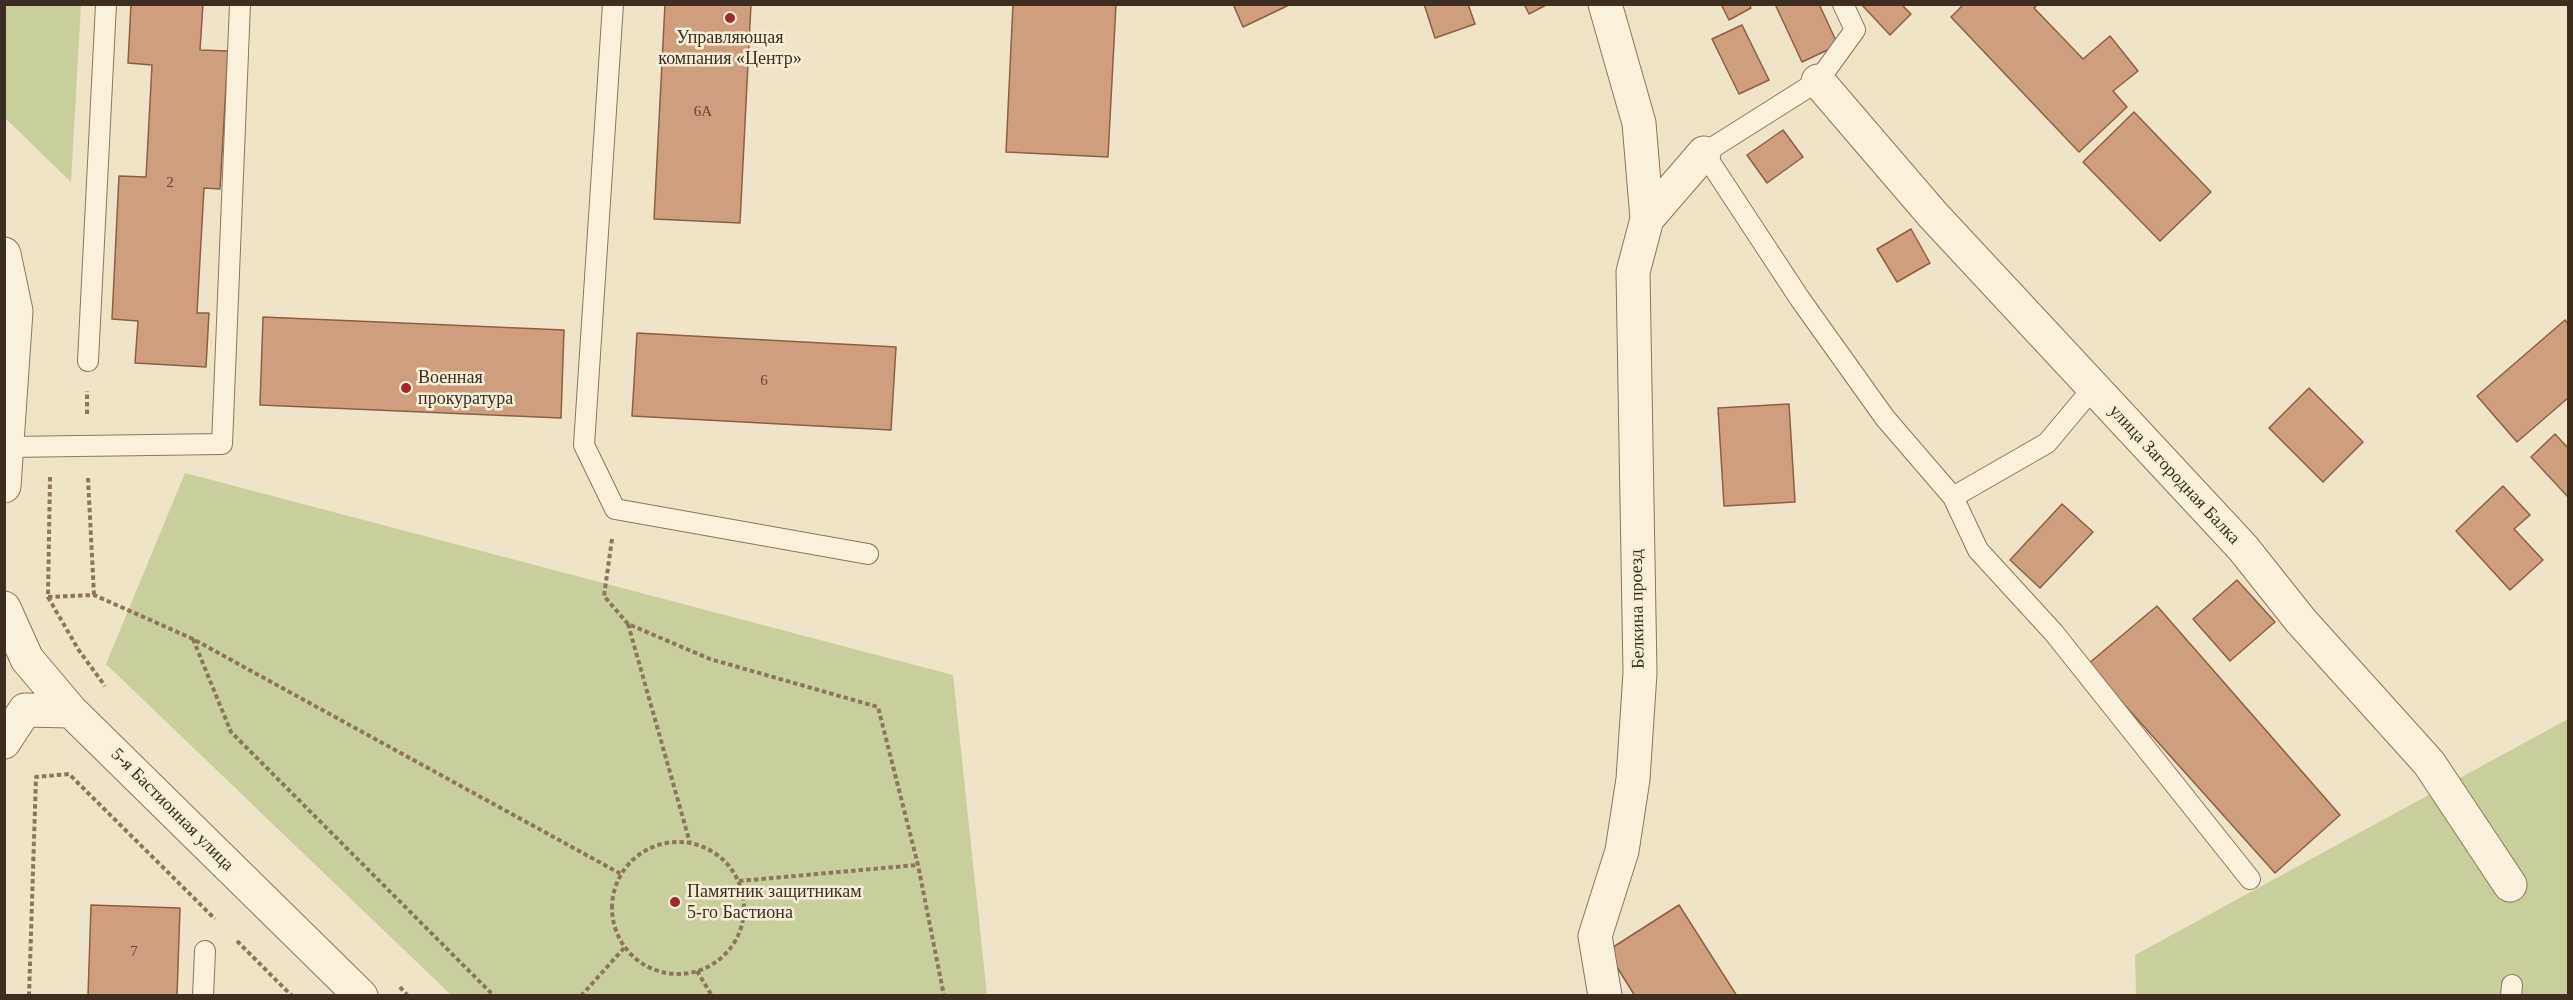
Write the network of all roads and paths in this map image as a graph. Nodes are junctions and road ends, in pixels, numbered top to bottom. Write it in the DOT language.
graph roads {
  1 [pos="106,4"];
  2 [pos="240,4"];
  3 [pos="613,4"];
  4 [pos="1605,4"];
  5 [pos="1843,4"];
  6 [pos="1818,81"];
  7 [pos="1704,153"];
  8 [pos="1647,219"];
  9 [pos="4,254"];
  10 [pos="88,361"];
  11 [pos="2093,388"];
  12 [pos="50,446"];
  13 [pos="8,447"];
  14 [pos="4,486"];
  15 [pos="1953,497"];
  16 [pos="615,509"];
  17 [pos="868,554"];
  18 [pos="48,597"];
  19 [pos="4,608"];
  20 [pos="628,624"];
  21 [pos="193,639"];
  22 [pos="111,694"];
  23 [pos="71,711"];
  24 [pos="4,742"];
  25 [pos="690,843"];
  26 [pos="918,865"];
  27 [pos="621,874"];
  28 [pos="2250,879"];
  29 [pos="739,881"];
  30 [pos="2510,885"];
  31 [pos="217,921"];
  32 [pos="234,938"];
  33 [pos="625,947"];
  34 [pos="205,951"];
  35 [pos="697,971"];
  36 [pos="391,979"];
  37 [pos="29,996"];
  38 [pos="203,996"];
  39 [pos="292,996"];
  40 [pos="361,996"];
  41 [pos="408,996"];
  42 [pos="494,996"];
  43 [pos="581,996"];
  44 [pos="712,996"];
  45 [pos="944,996"];
  46 [pos="1605,996"];
  1 -- 10 [label="lane"];
  2 -- 12 [label="lane"];
  3 -- 16 [label="lane"];
  4 -- 8 [label="street, Белкина проезд"];
  5 -- 6 [label="lane"];
  6 -- 7 [label="lane"];
  6 -- 11 [label="street, улица Загородная Балка"];
  7 -- 8 [label="street, Белкина проезд"];
  7 -- 15 [label="lane"];
  8 -- 46 [label="street, Белкина проезд"];
  9 -- 13 [label="street"];
  11 -- 15 [label="lane"];
  11 -- 30 [label="street, улица Загородная Балка"];
  12 -- 13 [label="lane"];
  12 -- 18 [label="path"];
  13 -- 14 [label="street"];
  15 -- 28 [label="lane"];
  16 -- 17 [label="lane"];
  16 -- 20 [label="path"];
  18 -- 21 [label="path"];
  18 -- 22 [label="path"];
  19 -- 23 [label="street, 5-я Бастионная улица"];
  20 -- 25 [label="path"];
  20 -- 26 [label="path"];
  21 -- 27 [label="path"];
  21 -- 42 [label="path"];
  23 -- 24 [label="street"];
  23 -- 40 [label="street, 5-я Бастионная улица"];
  25 -- 27 [label="path"];
  25 -- 29 [label="path"];
  26 -- 29 [label="path"];
  26 -- 45 [label="path"];
  27 -- 33 [label="path"];
  29 -- 35 [label="path"];
  31 -- 37 [label="path"];
  32 -- 39 [label="path"];
  33 -- 35 [label="path"];
  33 -- 43 [label="path"];
  34 -- 38 [label="lane"];
  35 -- 44 [label="path"];
  36 -- 41 [label="path"];
}
